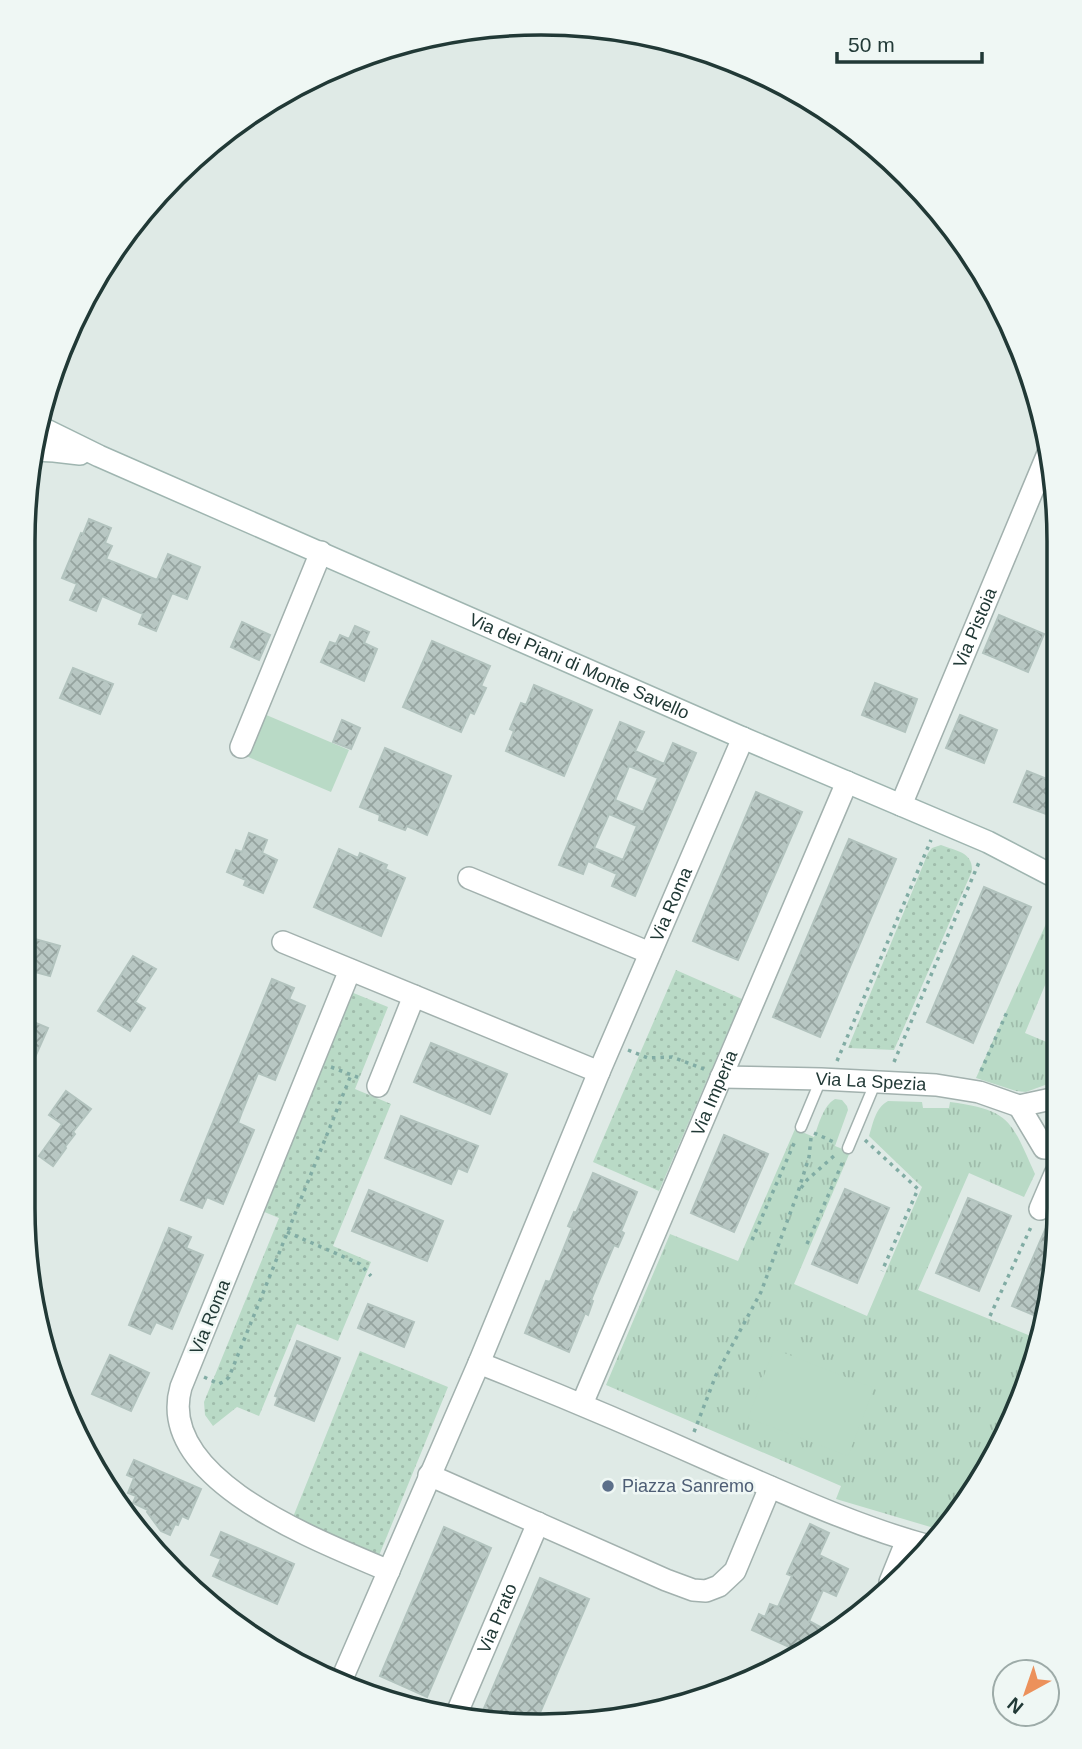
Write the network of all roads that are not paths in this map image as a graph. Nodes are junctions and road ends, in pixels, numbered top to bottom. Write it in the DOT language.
graph roads {
  1 [pos="47,431"];
  2 [pos="43,450"];
  3 [pos="99,456"];
  4 [pos="1042,468"];
  5 [pos="321,552"];
  6 [pos="743,738"];
  7 [pos="241,747"];
  8 [pos="847,782"];
  9 [pos="901,805"];
  10 [pos="1047,873"];
  11 [pos="469,878"];
  12 [pos="283,942"];
  13 [pos="650,953"];
  14 [pos="350,970"];
  15 [pos="414,996"];
  16 [pos="599,1072"];
  17 [pos="721,1077"];
  18 [pos="825,1079"];
  19 [pos="881,1081"];
  20 [pos="378,1086"];
  21 [pos="1047,1100"];
  22 [pos="1019,1106"];
  23 [pos="801,1128"];
  24 [pos="1047,1144"];
  25 [pos="847,1148"];
  26 [pos="1047,1193"];
  27 [pos="1040,1209"];
  28 [pos="479,1363"];
  29 [pos="582,1404"];
  30 [pos="429,1475"];
  31 [pos="770,1487"];
  32 [pos="537,1523"];
  33 [pos="907,1540"];
  34 [pos="920,1543"];
  35 [pos="895,1570"];
  36 [pos="388,1572"];
  37 [pos="344,1674"];
  38 [pos="459,1707"];
  1 -- 3 [label="street"];
  2 -- 3 [label="street"];
  3 -- 5 [label="street, Via dei Piani di Monte Savello"];
  4 -- 9 [label="street, Via Pistoia"];
  5 -- 6 [label="street, Via dei Piani di Monte Savello"];
  5 -- 7 [label="street"];
  6 -- 8 [label="street, Via dei Piani di Monte Savello"];
  6 -- 13 [label="street, Via Roma"];
  8 -- 9 [label="street, Via dei Piani di Monte Savello"];
  8 -- 17 [label="street, Via Imperia"];
  9 -- 10 [label="street, Via dei Piani di Monte Savello"];
  11 -- 13 [label="street"];
  12 -- 14 [label="street"];
  13 -- 16 [label="street, Via Roma"];
  14 -- 15 [label="street"];
  14 -- 36 [label="street, Via Roma"];
  15 -- 16 [label="street"];
  15 -- 20 [label="street"];
  16 -- 28 [label="street, Via Roma"];
  17 -- 18 [label="street, Via La Spezia"];
  17 -- 29 [label="street, Via Imperia"];
  18 -- 19 [label="street, Via La Spezia"];
  18 -- 23 [label="lane"];
  19 -- 22 [label="street, Via La Spezia"];
  19 -- 25 [label="lane"];
  21 -- 22 [label="street, Via La Spezia"];
  22 -- 24 [label="street"];
  26 -- 27 [label="street"];
  28 -- 29 [label="street"];
  28 -- 30 [label="street, Via Roma"];
  29 -- 31 [label="street"];
  30 -- 32 [label="street"];
  30 -- 36 [label="street, Via Roma"];
  31 -- 32 [label="street"];
  31 -- 33 [label="street"];
  32 -- 38 [label="street, Via Prato"];
  33 -- 34 [label="street"];
  33 -- 35 [label="street"];
  36 -- 37 [label="street, Via Roma"];
}
